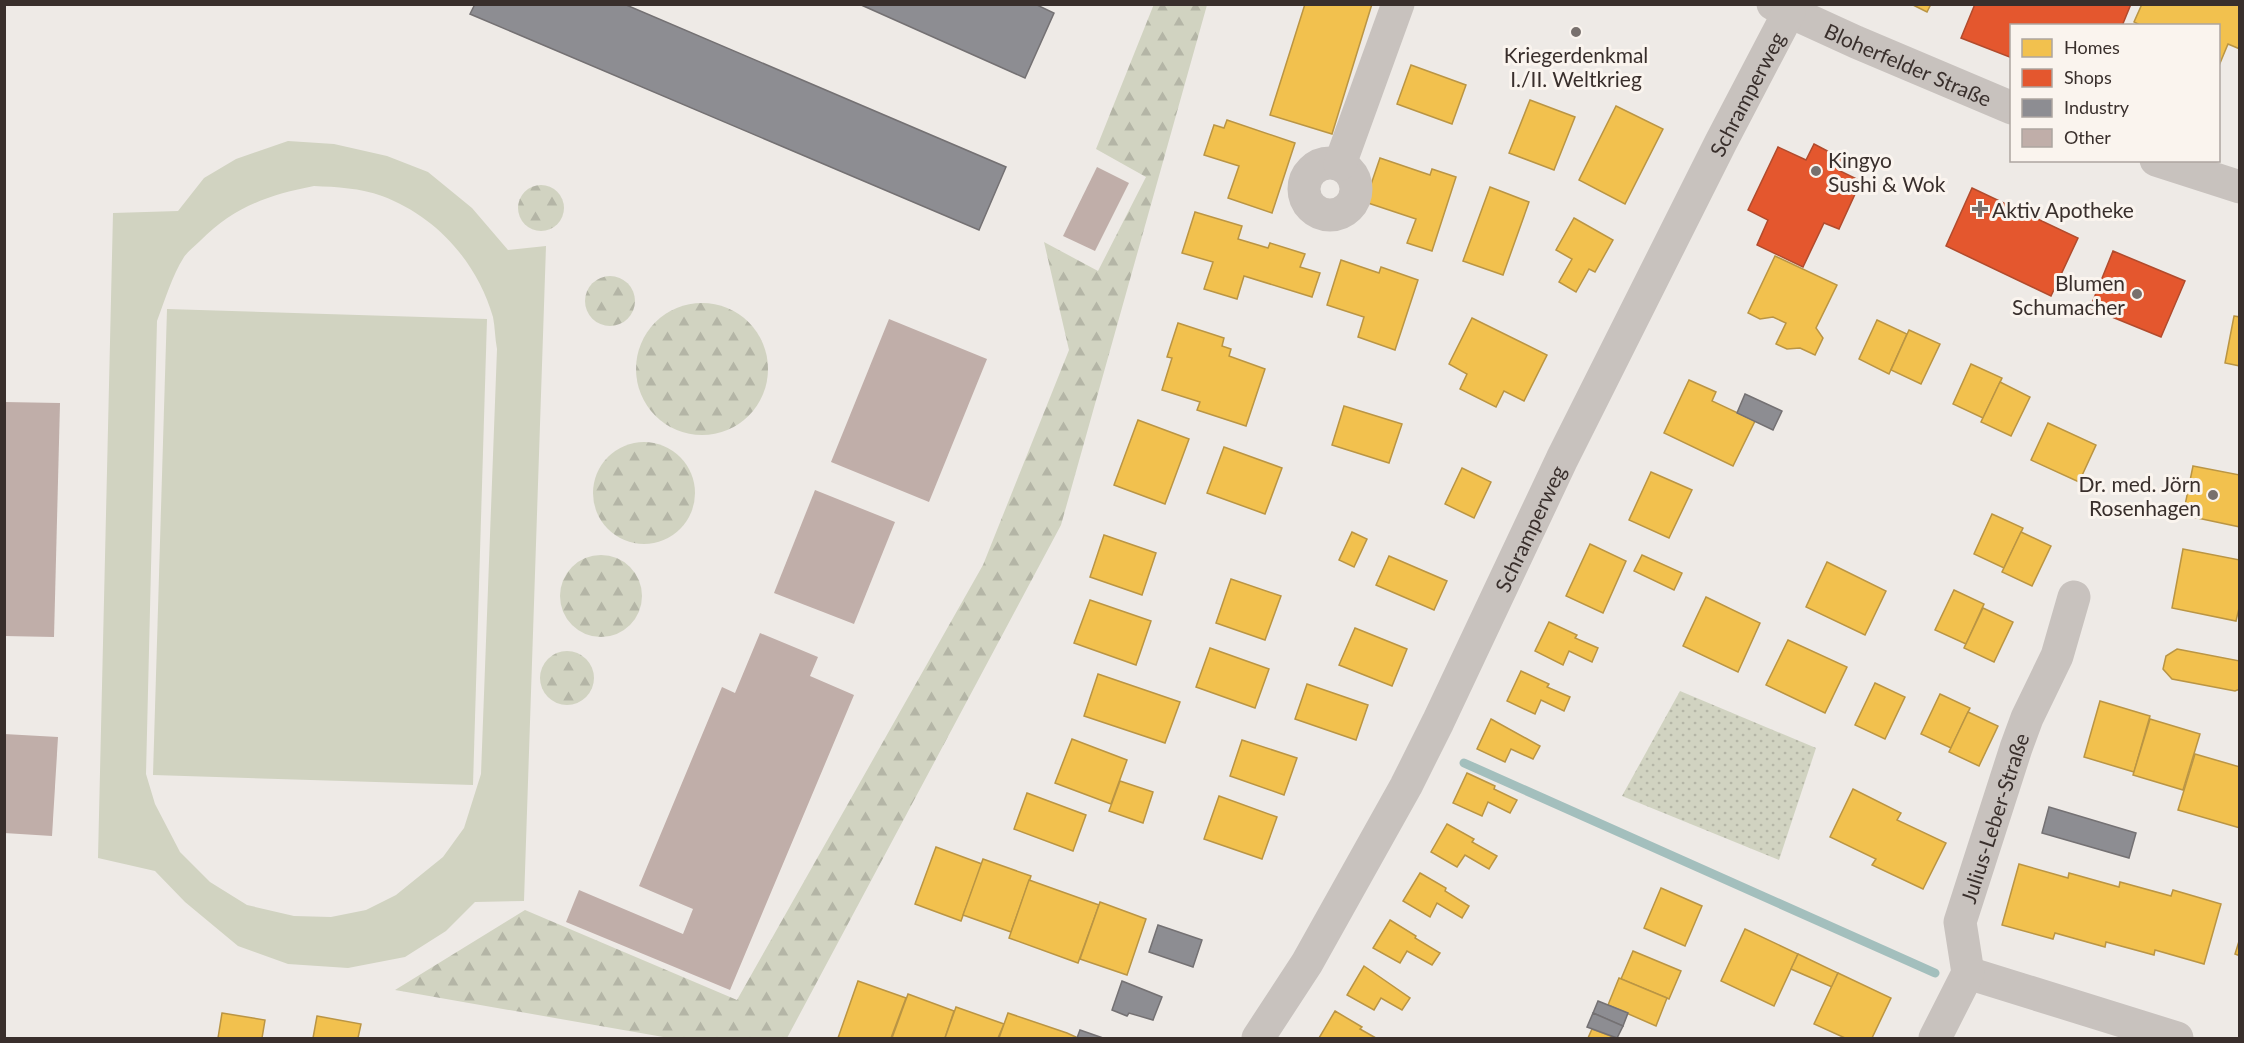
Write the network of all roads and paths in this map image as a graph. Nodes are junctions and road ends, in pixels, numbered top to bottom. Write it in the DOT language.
graph roads {
  1 [pos="1398,4"];
  2 [pos="1781,8"];
  3 [pos="2010,107"];
  4 [pos="2162,162"];
  5 [pos="1340,164"];
  6 [pos="2240,187"];
  7 [pos="2074,597"];
  8 [pos="1968,973"];
  9 [pos="1258,1038"];
  10 [pos="1935,1038"];
  11 [pos="2177,1038"];
  1 -- 5 [label="street"];
  2 -- 3 [label="street, Bloherfelder Straße"];
  2 -- 9 [label="street, Schramperweg"];
  4 -- 6 [label="street"];
  7 -- 8 [label="street, Julius-Leber-Straße"];
  8 -- 10 [label="street"];
  8 -- 11 [label="street"];
}
